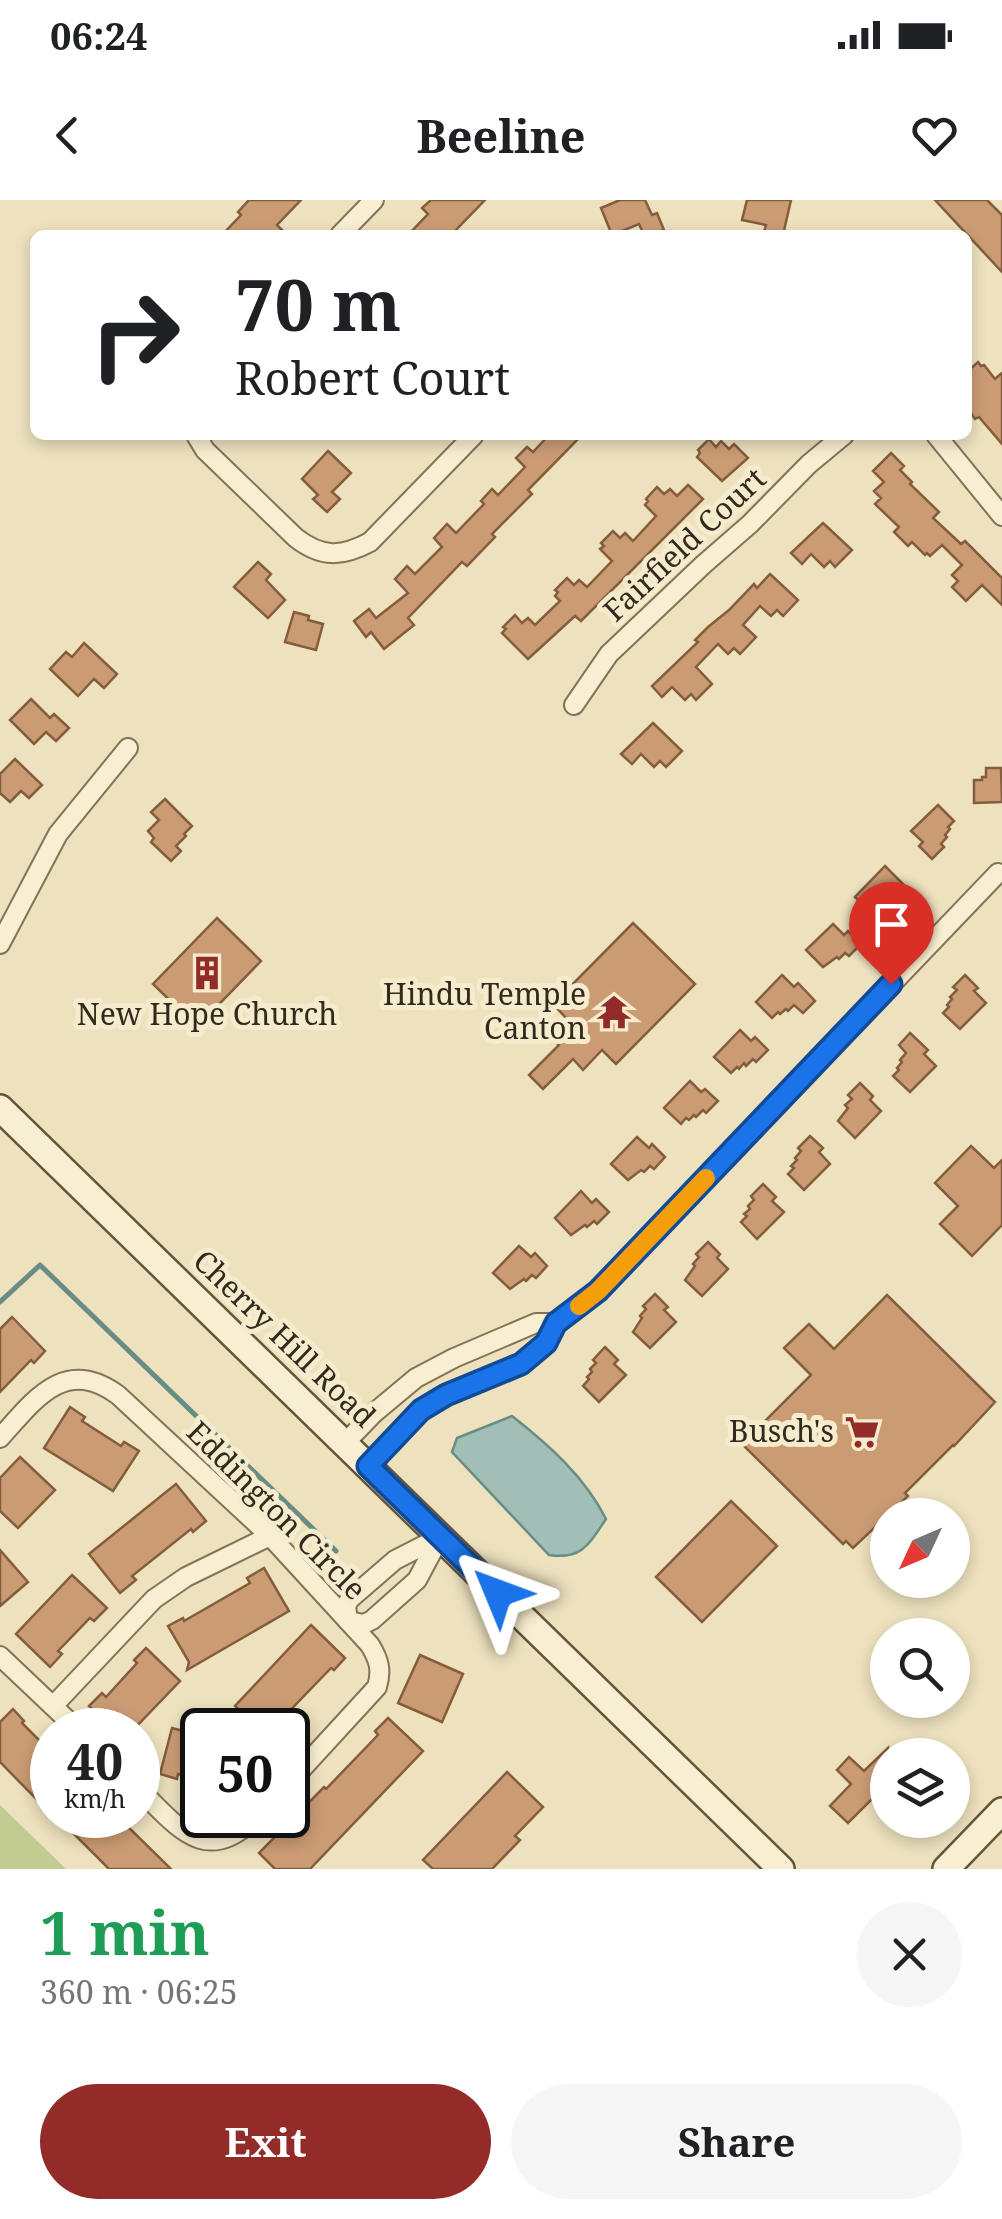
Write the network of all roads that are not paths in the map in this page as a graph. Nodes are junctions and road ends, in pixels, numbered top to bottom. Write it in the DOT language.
graph roads {
  1 [pos="374,200"];
  2 [pos="345,230"];
  3 [pos="199,440"];
  4 [pos="469,440"];
  5 [pos="838,440"];
  6 [pos="940,440"];
  7 [pos="1002,516"];
  8 [pos="574,705"];
  9 [pos="128,748"];
  10 [pos="998,873"];
  11 [pos="0,944"];
  12 [pos="0,1108"];
  13 [pos="556,1323"];
  14 [pos="0,1438"];
  15 [pos="345,1443"];
  16 [pos="368,1466"];
  17 [pos="270,1536"];
  18 [pos="440,1537"];
  19 [pos="348,1621"];
  20 [pos="0,1656"];
  21 [pos="53,1706"];
  22 [pos="310,1760"];
  23 [pos="160,1810"];
  24 [pos="1002,1811"];
  25 [pos="180,1829"];
  26 [pos="197,1838"];
  27 [pos="230,1838"];
  28 [pos="780,1869"];
  29 [pos="946,1869"];
  1 -- 2 [label="street"];
  3 -- 4 [label="street"];
  5 -- 8 [label="street, Fairfield Court"];
  6 -- 7 [label="street"];
  9 -- 11 [label="street"];
  10 -- 13 [label="street"];
  12 -- 15 [label="main road, Cherry Hill Road"];
  13 -- 15 [label="street"];
  13 -- 16 [label="street"];
  14 -- 17 [label="street, Eddington Circle"];
  15 -- 16 [label="main road, Cherry Hill Road"];
  16 -- 18 [label="main road, Cherry Hill Road"];
  17 -- 19 [label="street, Eddington Circle"];
  17 -- 21 [label="street"];
  18 -- 19 [label="street"];
  18 -- 19 [label="street"];
  18 -- 28 [label="main road, Cherry Hill Road"];
  19 -- 22 [label="street, Eddington Circle"];
  20 -- 21 [label="street"];
  23 -- 25 [label="street"];
  24 -- 29 [label="main road"];
  26 -- 27 [label="street"];
}
